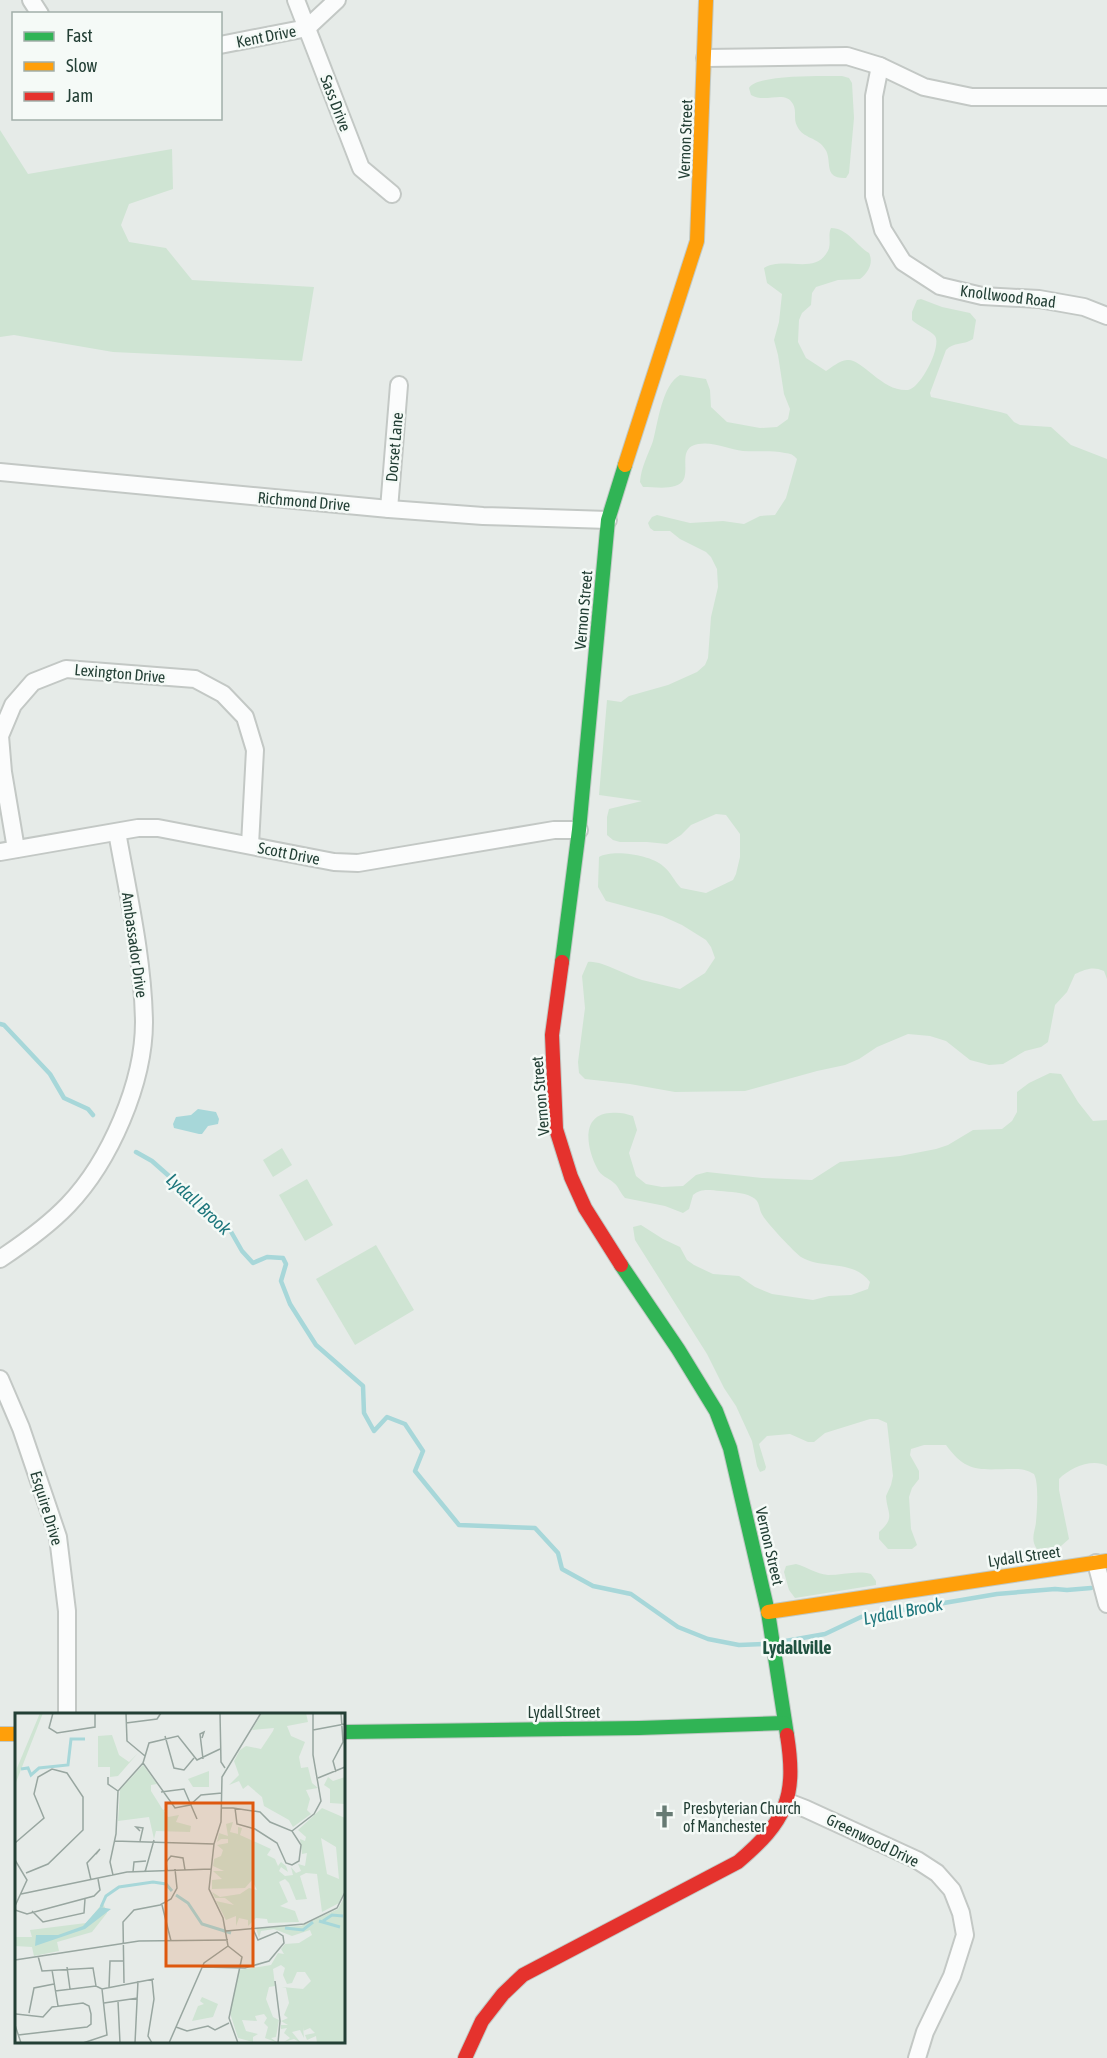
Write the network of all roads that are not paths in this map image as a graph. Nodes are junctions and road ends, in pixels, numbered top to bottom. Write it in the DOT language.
graph roads {
  1 [pos="296,0"];
  2 [pos="337,0"];
  3 [pos="706,0"];
  4 [pos="306,28"];
  5 [pos="222,45"];
  6 [pos="705,58"];
  7 [pos="880,66"];
  8 [pos="1107,98"];
  9 [pos="392,194"];
  10 [pos="1107,315"];
  11 [pos="399,385"];
  12 [pos="0,472"];
  13 [pos="389,509"];
  14 [pos="608,520"];
  15 [pos="579,830"];
  16 [pos="117,832"];
  17 [pos="250,845"];
  18 [pos="8,850"];
  19 [pos="0,1259"];
  20 [pos="0,1379"];
  21 [pos="1102,1562"];
  22 [pos="1104,1596"];
  23 [pos="768,1612"];
  24 [pos="67,1713"];
  25 [pos="784,1723"];
  26 [pos="345,1732"];
  27 [pos="788,1802"];
  28 [pos="465,2058"];
  29 [pos="917,2058"];
  1 -- 4 [label="street, Sass Drive"];
  2 -- 4 [label="street, Kent Drive"];
  3 -- 6 [label="street, Vernon Street"];
  4 -- 5 [label="street, Kent Drive"];
  4 -- 9 [label="street, Sass Drive"];
  6 -- 7 [label="street"];
  6 -- 14 [label="street, Vernon Street"];
  7 -- 8 [label="street"];
  7 -- 10 [label="street, Knollwood Road"];
  11 -- 13 [label="street, Dorset Lane"];
  12 -- 13 [label="street, Richmond Drive"];
  13 -- 14 [label="street, Richmond Drive"];
  14 -- 15 [label="street, Vernon Street"];
  15 -- 17 [label="street, Scott Drive"];
  15 -- 23 [label="street, Vernon Street"];
  16 -- 17 [label="street, Scott Drive"];
  16 -- 18 [label="street, Scott Drive"];
  16 -- 19 [label="street, Ambassador Drive"];
  17 -- 18 [label="street, Lexington Drive"];
  20 -- 24 [label="street, Esquire Drive"];
  21 -- 22 [label="street"];
  21 -- 23 [label="street, Lydall Street"];
  23 -- 25 [label="street, Vernon Street"];
  25 -- 26 [label="street, Lydall Street"];
  25 -- 27 [label="street, Vernon Street"];
  27 -- 28 [label="street, Vernon Street"];
  27 -- 29 [label="street, Greenwood Drive"];
}
